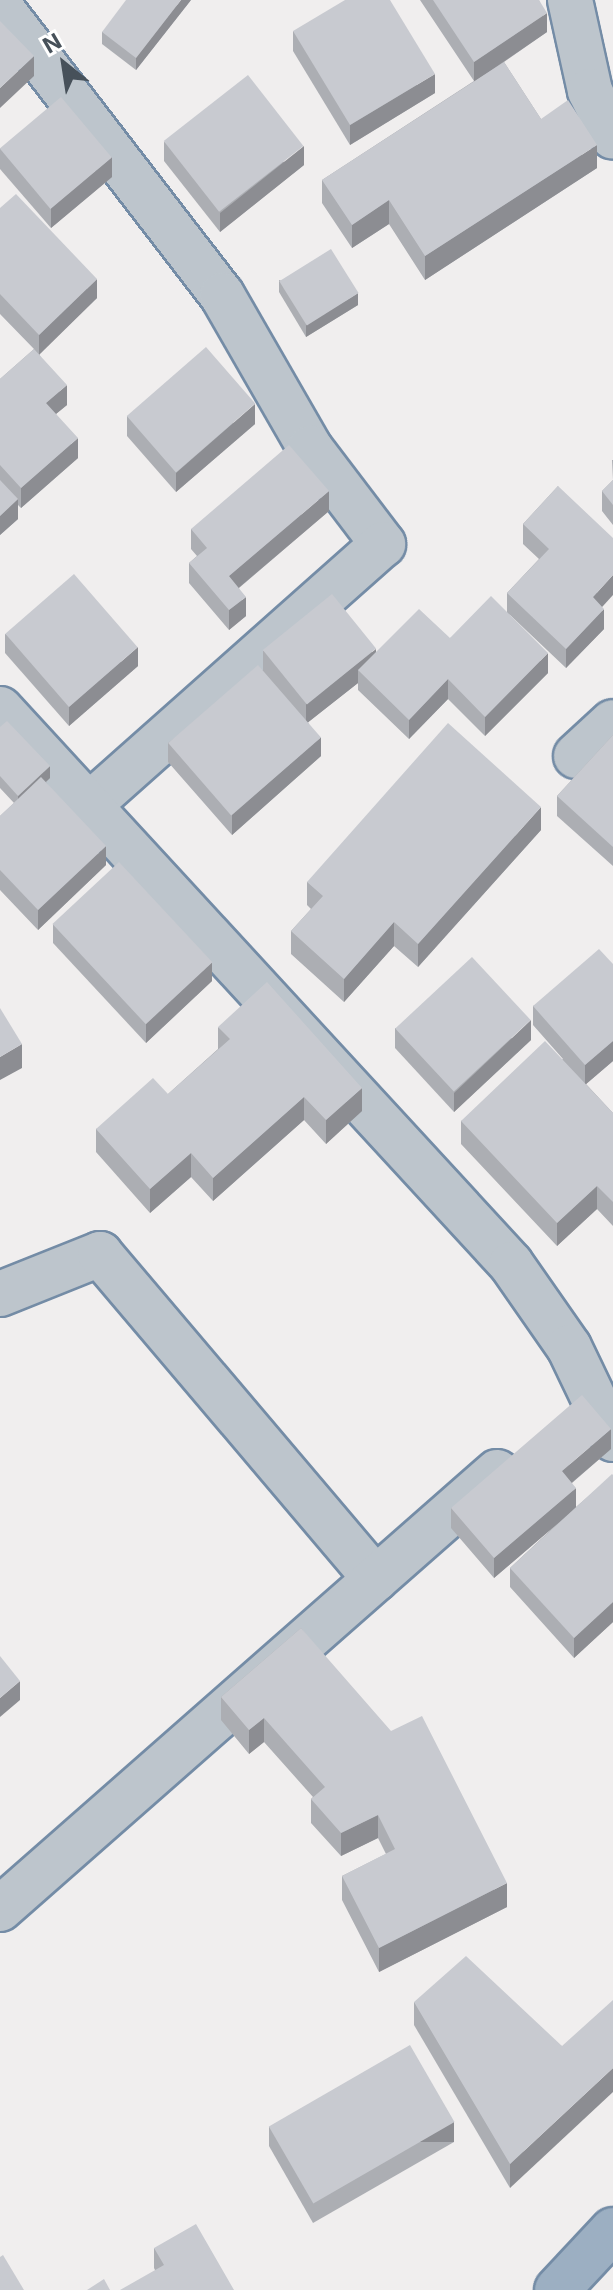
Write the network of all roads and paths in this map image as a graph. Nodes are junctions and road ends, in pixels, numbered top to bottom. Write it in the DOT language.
graph roads {
  1 [pos="570,0"];
  2 [pos="0,7"];
  3 [pos="613,137"];
  4 [pos="0,709"];
  5 [pos="613,722"];
  6 [pos="576,756"];
  7 [pos="90,804"];
  8 [pos="0,1294"];
  9 [pos="602,1380"];
  10 [pos="613,1439"];
  11 [pos="376,1579"];
  12 [pos="0,1909"];
  13 [pos="613,2230"];
  14 [pos="557,2290"];
  1 -- 3 [label="street"];
  2 -- 7 [label="street"];
  4 -- 7 [label="street"];
  5 -- 6 [label="street"];
  7 -- 9 [label="street"];
  8 -- 11 [label="street"];
  9 -- 10 [label="street"];
  9 -- 11 [label="street"];
  11 -- 12 [label="street"];
  13 -- 14 [label="highway"];
}
